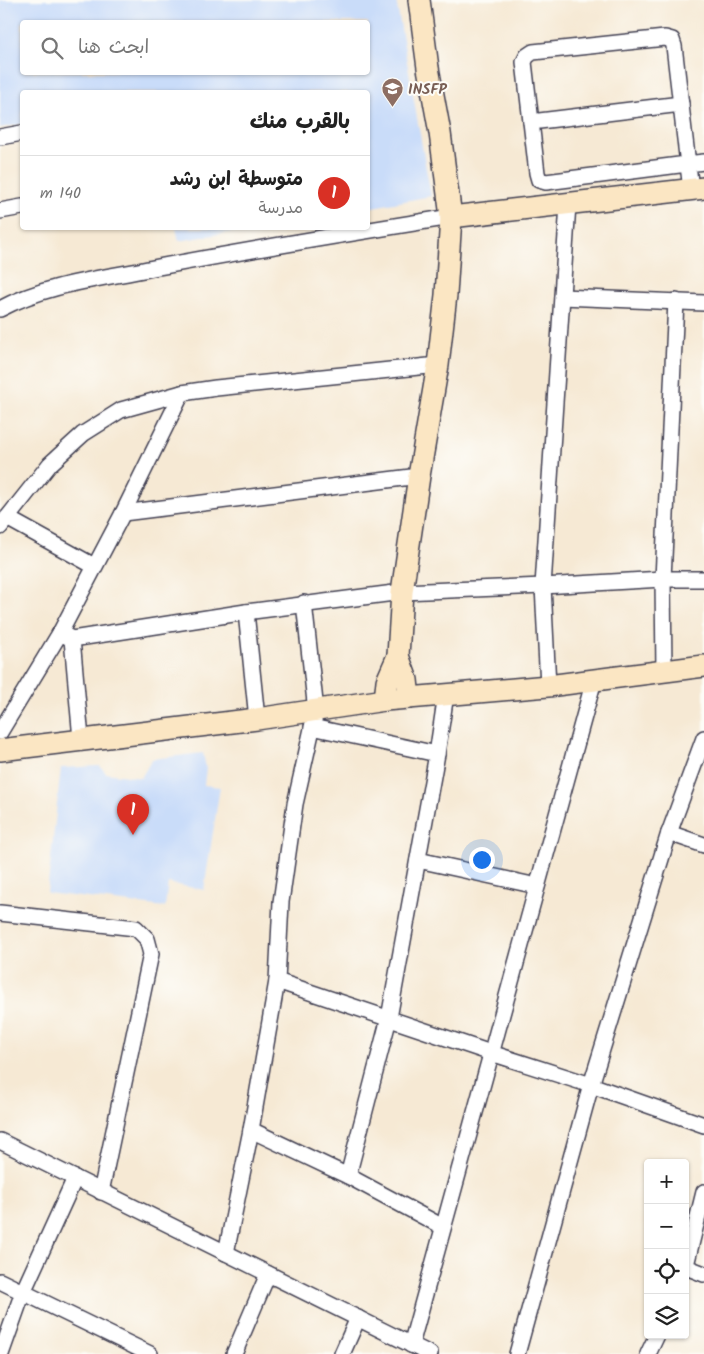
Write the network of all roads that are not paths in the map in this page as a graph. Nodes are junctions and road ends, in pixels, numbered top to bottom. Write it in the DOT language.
graph roads {
  1 [pos="419,0"];
  2 [pos="681,104"];
  3 [pos="531,122"];
  4 [pos="20,133"];
  5 [pos="0,137"];
  6 [pos="704,162"];
  7 [pos="687,164"];
  8 [pos="697,189"];
  9 [pos="568,204"];
  10 [pos="20,207"];
  11 [pos="0,211"];
  12 [pos="451,217"];
  13 [pos="370,230"];
  14 [pos="370,230"];
  15 [pos="562,297"];
  16 [pos="676,301"];
  17 [pos="704,302"];
  18 [pos="0,309"];
  19 [pos="438,366"];
  20 [pos="182,393"];
  21 [pos="418,476"];
  22 [pos="123,513"];
  23 [pos="4,522"];
  24 [pos="94,566"];
  25 [pos="663,579"];
  26 [pos="704,579"];
  27 [pos="544,586"];
  28 [pos="402,592"];
  29 [pos="304,603"];
  30 [pos="246,612"];
  31 [pos="66,636"];
  32 [pos="398,656"];
  33 [pos="704,666"];
  34 [pos="664,672"];
  35 [pos="594,680"];
  36 [pos="548,686"];
  37 [pos="446,694"];
  38 [pos="409,698"];
  39 [pos="385,700"];
  40 [pos="257,719"];
  41 [pos="314,719"];
  42 [pos="0,732"];
  43 [pos="704,738"];
  44 [pos="81,740"];
  45 [pos="0,750"];
  46 [pos="437,754"];
  47 [pos="669,833"];
  48 [pos="704,845"];
  49 [pos="418,860"];
  50 [pos="537,886"];
  51 [pos="0,912"];
  52 [pos="277,981"];
  53 [pos="389,1018"];
  54 [pos="491,1054"];
  55 [pos="591,1085"];
  56 [pos="704,1125"];
  57 [pos="252,1130"];
  58 [pos="0,1141"];
  59 [pos="348,1176"];
  60 [pos="75,1178"];
  61 [pos="101,1192"];
  62 [pos="704,1192"];
  63 [pos="443,1227"];
  64 [pos="226,1253"];
  65 [pos="689,1255"];
  66 [pos="689,1269"];
  67 [pos="268,1274"];
  68 [pos="704,1274"];
  69 [pos="0,1281"];
  70 [pos="23,1292"];
  71 [pos="358,1318"];
  72 [pos="656,1339"];
  73 [pos="411,1345"];
  74 [pos="652,1353"];
  75 [pos="1,1354"];
  76 [pos="150,1354"];
  77 [pos="234,1354"];
  78 [pos="342,1354"];
  79 [pos="430,1354"];
  80 [pos="517,1354"];
  1 -- 12 [label="street"];
  2 -- 3 [label="street"];
  2 -- 3 [label="street"];
  2 -- 7 [label="street"];
  3 -- 7 [label="street"];
  4 -- 5 [label="street"];
  6 -- 7 [label="street"];
  7 -- 8 [label="street"];
  8 -- 9 [label="street"];
  9 -- 12 [label="street"];
  9 -- 15 [label="street"];
  10 -- 11 [label="street"];
  12 -- 13 [label="street"];
  12 -- 19 [label="street"];
  14 -- 18 [label="street"];
  15 -- 16 [label="street"];
  15 -- 27 [label="street"];
  16 -- 17 [label="street"];
  16 -- 25 [label="street"];
  19 -- 20 [label="street"];
  19 -- 21 [label="street"];
  20 -- 22 [label="street"];
  20 -- 23 [label="street"];
  21 -- 22 [label="street"];
  21 -- 28 [label="street"];
  22 -- 24 [label="street"];
  23 -- 24 [label="street"];
  24 -- 31 [label="street"];
  25 -- 26 [label="street"];
  25 -- 27 [label="street"];
  25 -- 34 [label="street"];
  27 -- 28 [label="street"];
  27 -- 36 [label="street"];
  28 -- 29 [label="street"];
  28 -- 32 [label="street"];
  29 -- 30 [label="street"];
  29 -- 41 [label="street"];
  30 -- 31 [label="street"];
  30 -- 40 [label="street"];
  31 -- 42 [label="street"];
  31 -- 44 [label="street"];
  32 -- 38 [label="street"];
  32 -- 39 [label="street"];
  33 -- 34 [label="street"];
  34 -- 35 [label="street"];
  35 -- 36 [label="street"];
  35 -- 50 [label="street"];
  36 -- 37 [label="street"];
  37 -- 38 [label="street"];
  37 -- 46 [label="street"];
  38 -- 39 [label="street"];
  39 -- 41 [label="street"];
  40 -- 41 [label="street"];
  40 -- 44 [label="street"];
  41 -- 46 [label="street"];
  41 -- 52 [label="street"];
  43 -- 47 [label="street"];
  44 -- 45 [label="street"];
  46 -- 49 [label="street"];
  47 -- 48 [label="street"];
  47 -- 55 [label="street"];
  49 -- 50 [label="street"];
  49 -- 53 [label="street"];
  50 -- 54 [label="street"];
  51 -- 61 [label="street"];
  52 -- 53 [label="street"];
  52 -- 57 [label="street"];
  53 -- 54 [label="street"];
  53 -- 59 [label="street"];
  54 -- 55 [label="street"];
  54 -- 63 [label="street"];
  55 -- 56 [label="street"];
  55 -- 80 [label="street"];
  57 -- 59 [label="street"];
  57 -- 64 [label="street"];
  58 -- 60 [label="street"];
  59 -- 63 [label="street"];
  60 -- 61 [label="street"];
  60 -- 70 [label="street"];
  61 -- 64 [label="street"];
  62 -- 65 [label="street"];
  63 -- 73 [label="street"];
  64 -- 67 [label="street"];
  66 -- 68 [label="street"];
  67 -- 71 [label="street"];
  67 -- 77 [label="street"];
  69 -- 70 [label="street"];
  70 -- 75 [label="street"];
  70 -- 76 [label="street"];
  71 -- 73 [label="street"];
  71 -- 78 [label="street"];
  72 -- 74 [label="street"];
  73 -- 79 [label="street"];
}
